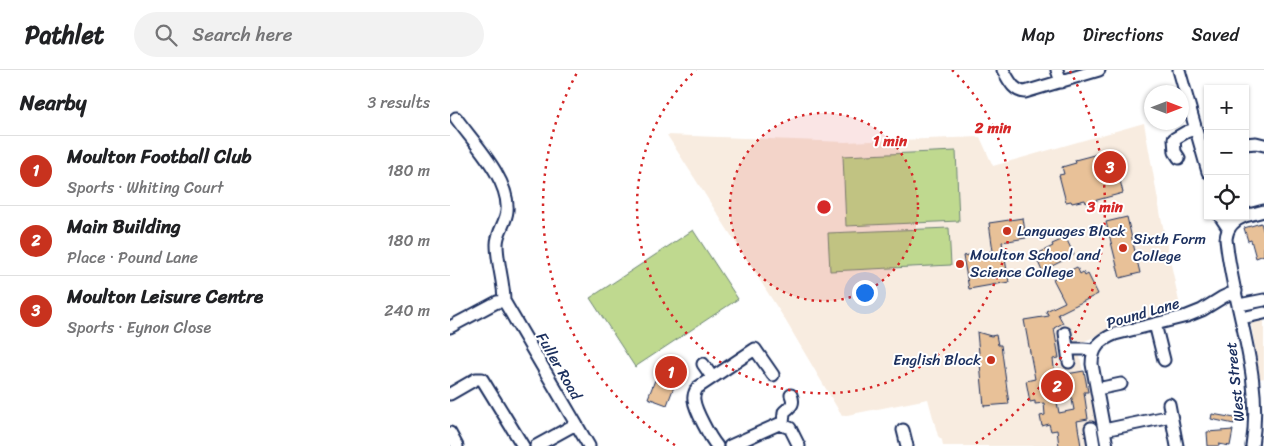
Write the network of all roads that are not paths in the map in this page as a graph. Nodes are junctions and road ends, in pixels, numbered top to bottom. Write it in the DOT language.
graph roads {
  1 [pos="1003,70"];
  2 [pos="1057,70"];
  3 [pos="1099,70"];
  4 [pos="1179,70"];
  5 [pos="1060,82"];
  6 [pos="456,118"];
  7 [pos="1195,129"];
  8 [pos="1249,144"];
  9 [pos="1264,145"];
  10 [pos="1204,151"];
  11 [pos="1179,158"];
  12 [pos="1264,211"];
  13 [pos="1249,215"];
  14 [pos="1223,220"];
  15 [pos="1238,220"];
  16 [pos="1228,228"];
  17 [pos="1236,291"];
  18 [pos="1264,300"];
  19 [pos="504,301"];
  20 [pos="1239,305"];
  21 [pos="1264,313"];
  22 [pos="1242,318"];
  23 [pos="1155,324"];
  24 [pos="450,327"];
  25 [pos="1065,333"];
  26 [pos="1067,349"];
  27 [pos="1094,350"];
  28 [pos="1164,360"];
  29 [pos="1069,362"];
  30 [pos="703,364"];
  31 [pos="773,375"];
  32 [pos="712,377"];
  33 [pos="1121,384"];
  34 [pos="1097,389"];
  35 [pos="450,394"];
  36 [pos="791,395"];
  37 [pos="1169,404"];
  38 [pos="1171,416"];
  39 [pos="576,424"];
  40 [pos="783,424"];
  41 [pos="903,430"];
  42 [pos="1105,431"];
  43 [pos="450,433"];
  44 [pos="1093,437"];
  45 [pos="1256,445"];
  46 [pos="457,446"];
  47 [pos="524,446"];
  48 [pos="536,446"];
  49 [pos="588,446"];
  50 [pos="717,446"];
  51 [pos="730,446"];
  52 [pos="799,446"];
  53 [pos="907,446"];
  54 [pos="1107,446"];
  55 [pos="1177,446"];
  1 -- 5 [label="street"];
  2 -- 5 [label="street"];
  3 -- 5 [label="street"];
  4 -- 7 [label="street"];
  6 -- 19 [label="street"];
  7 -- 10 [label="street"];
  7 -- 11 [label="street"];
  8 -- 9 [label="street"];
  12 -- 13 [label="street"];
  14 -- 16 [label="street"];
  15 -- 16 [label="street"];
  16 -- 17 [label="street, West Street"];
  17 -- 20 [label="street, West Street"];
  17 -- 23 [label="street, Pound Lane"];
  18 -- 20 [label="street"];
  19 -- 24 [label="street"];
  19 -- 39 [label="street, Fuller Road"];
  20 -- 22 [label="street, West Street"];
  21 -- 22 [label="street"];
  22 -- 45 [label="street, West Street"];
  23 -- 27 [label="street, Pound Lane"];
  23 -- 28 [label="street"];
  25 -- 26 [label="street"];
  26 -- 27 [label="street"];
  26 -- 29 [label="street"];
  27 -- 34 [label="street"];
  30 -- 32 [label="street"];
  31 -- 32 [label="street"];
  32 -- 50 [label="street"];
  33 -- 34 [label="street"];
  34 -- 42 [label="street"];
  35 -- 47 [label="street"];
  36 -- 40 [label="street"];
  37 -- 38 [label="street"];
  38 -- 42 [label="street"];
  38 -- 55 [label="street"];
  39 -- 48 [label="street"];
  39 -- 49 [label="street, Fuller Road"];
  40 -- 51 [label="street"];
  40 -- 52 [label="street"];
  41 -- 53 [label="street"];
  42 -- 44 [label="street"];
  42 -- 54 [label="street"];
  43 -- 46 [label="street"];
}
